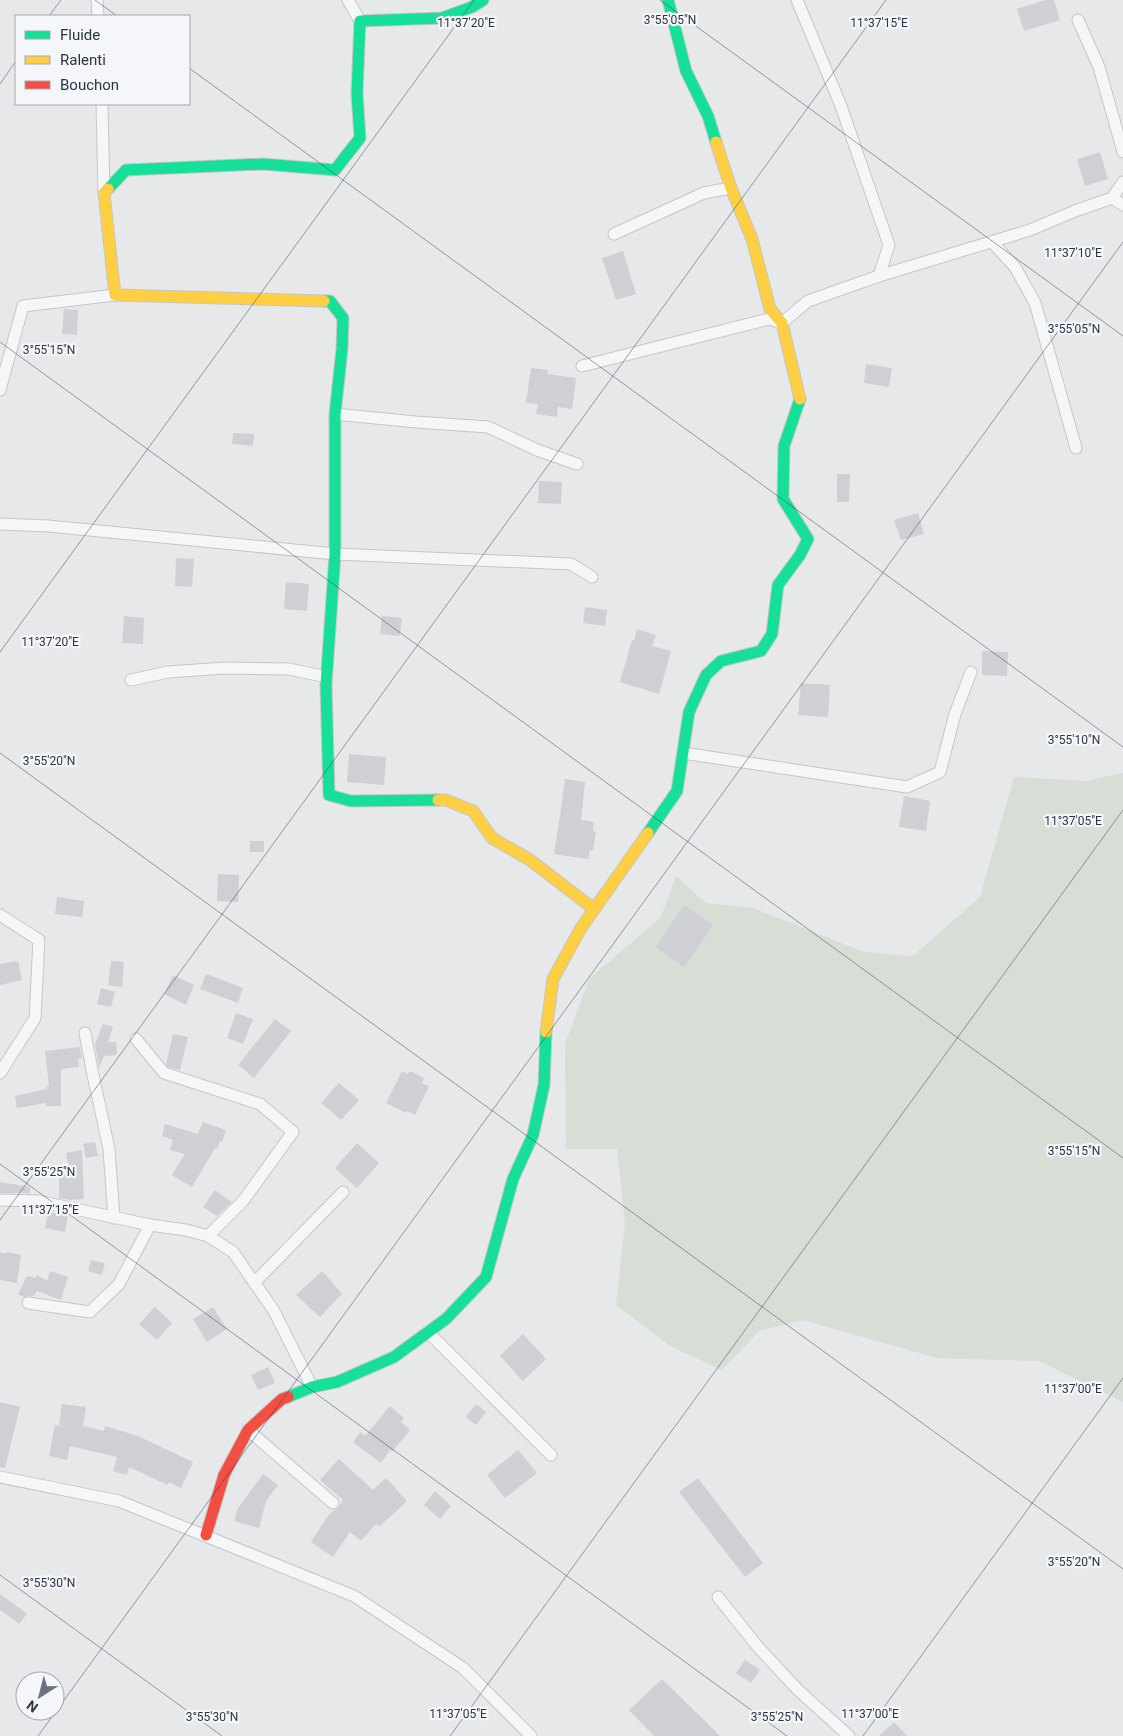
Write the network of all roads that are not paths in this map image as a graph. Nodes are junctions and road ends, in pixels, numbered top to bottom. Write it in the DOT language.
graph roads {
  1 [pos="97,0"];
  2 [pos="348,0"];
  3 [pos="482,0"];
  4 [pos="668,0"];
  5 [pos="797,0"];
  6 [pos="98,15"];
  7 [pos="1078,20"];
  8 [pos="360,21"];
  9 [pos="102,105"];
  10 [pos="1123,152"];
  11 [pos="1123,182"];
  12 [pos="731,188"];
  13 [pos="104,193"];
  14 [pos="1112,198"];
  15 [pos="1123,205"];
  16 [pos="614,234"];
  17 [pos="992,242"];
  18 [pos="879,276"];
  19 [pos="114,296"];
  20 [pos="782,323"];
  21 [pos="582,366"];
  22 [pos="0,390"];
  23 [pos="335,414"];
  24 [pos="1076,448"];
  25 [pos="577,464"];
  26 [pos="0,524"];
  27 [pos="335,554"];
  28 [pos="592,577"];
  29 [pos="971,672"];
  30 [pos="327,676"];
  31 [pos="131,680"];
  32 [pos="682,753"];
  33 [pos="594,909"];
  34 [pos="0,915"];
  35 [pos="85,1033"];
  36 [pos="136,1039"];
  37 [pos="0,1073"];
  38 [pos="343,1192"];
  39 [pos="0,1200"];
  40 [pos="114,1218"];
  41 [pos="150,1225"];
  42 [pos="208,1236"];
  43 [pos="254,1282"];
  44 [pos="28,1303"];
  45 [pos="428,1332"];
  46 [pos="312,1387"];
  47 [pos="248,1430"];
  48 [pos="551,1454"];
  49 [pos="0,1477"];
  50 [pos="333,1503"];
  51 [pos="206,1535"];
  52 [pos="718,1597"];
  53 [pos="531,1736"];
  54 [pos="849,1736"];
  1 -- 6 [label="street"];
  2 -- 8 [label="street"];
  3 -- 8 [label="street"];
  4 -- 12 [label="street"];
  5 -- 18 [label="street"];
  7 -- 10 [label="street"];
  8 -- 13 [label="street"];
  9 -- 13 [label="street"];
  11 -- 14 [label="street"];
  12 -- 16 [label="street"];
  12 -- 20 [label="street"];
  13 -- 19 [label="street"];
  14 -- 15 [label="street"];
  14 -- 17 [label="street"];
  17 -- 18 [label="street"];
  17 -- 24 [label="street"];
  18 -- 20 [label="street"];
  19 -- 22 [label="street"];
  19 -- 23 [label="street"];
  20 -- 21 [label="street"];
  20 -- 32 [label="street"];
  23 -- 25 [label="street"];
  23 -- 27 [label="street"];
  26 -- 27 [label="street"];
  27 -- 28 [label="street"];
  27 -- 30 [label="street"];
  29 -- 32 [label="street"];
  30 -- 31 [label="street"];
  30 -- 33 [label="street"];
  32 -- 33 [label="street"];
  33 -- 45 [label="street"];
  34 -- 37 [label="street"];
  35 -- 40 [label="street"];
  36 -- 42 [label="street"];
  38 -- 43 [label="street"];
  39 -- 40 [label="street"];
  40 -- 41 [label="street"];
  41 -- 42 [label="street"];
  41 -- 44 [label="street"];
  42 -- 43 [label="street"];
  43 -- 46 [label="street"];
  45 -- 46 [label="street"];
  45 -- 48 [label="street"];
  46 -- 47 [label="street"];
  47 -- 50 [label="street"];
  47 -- 51 [label="street"];
  49 -- 51 [label="street"];
  51 -- 53 [label="street"];
  52 -- 54 [label="street"];
}
